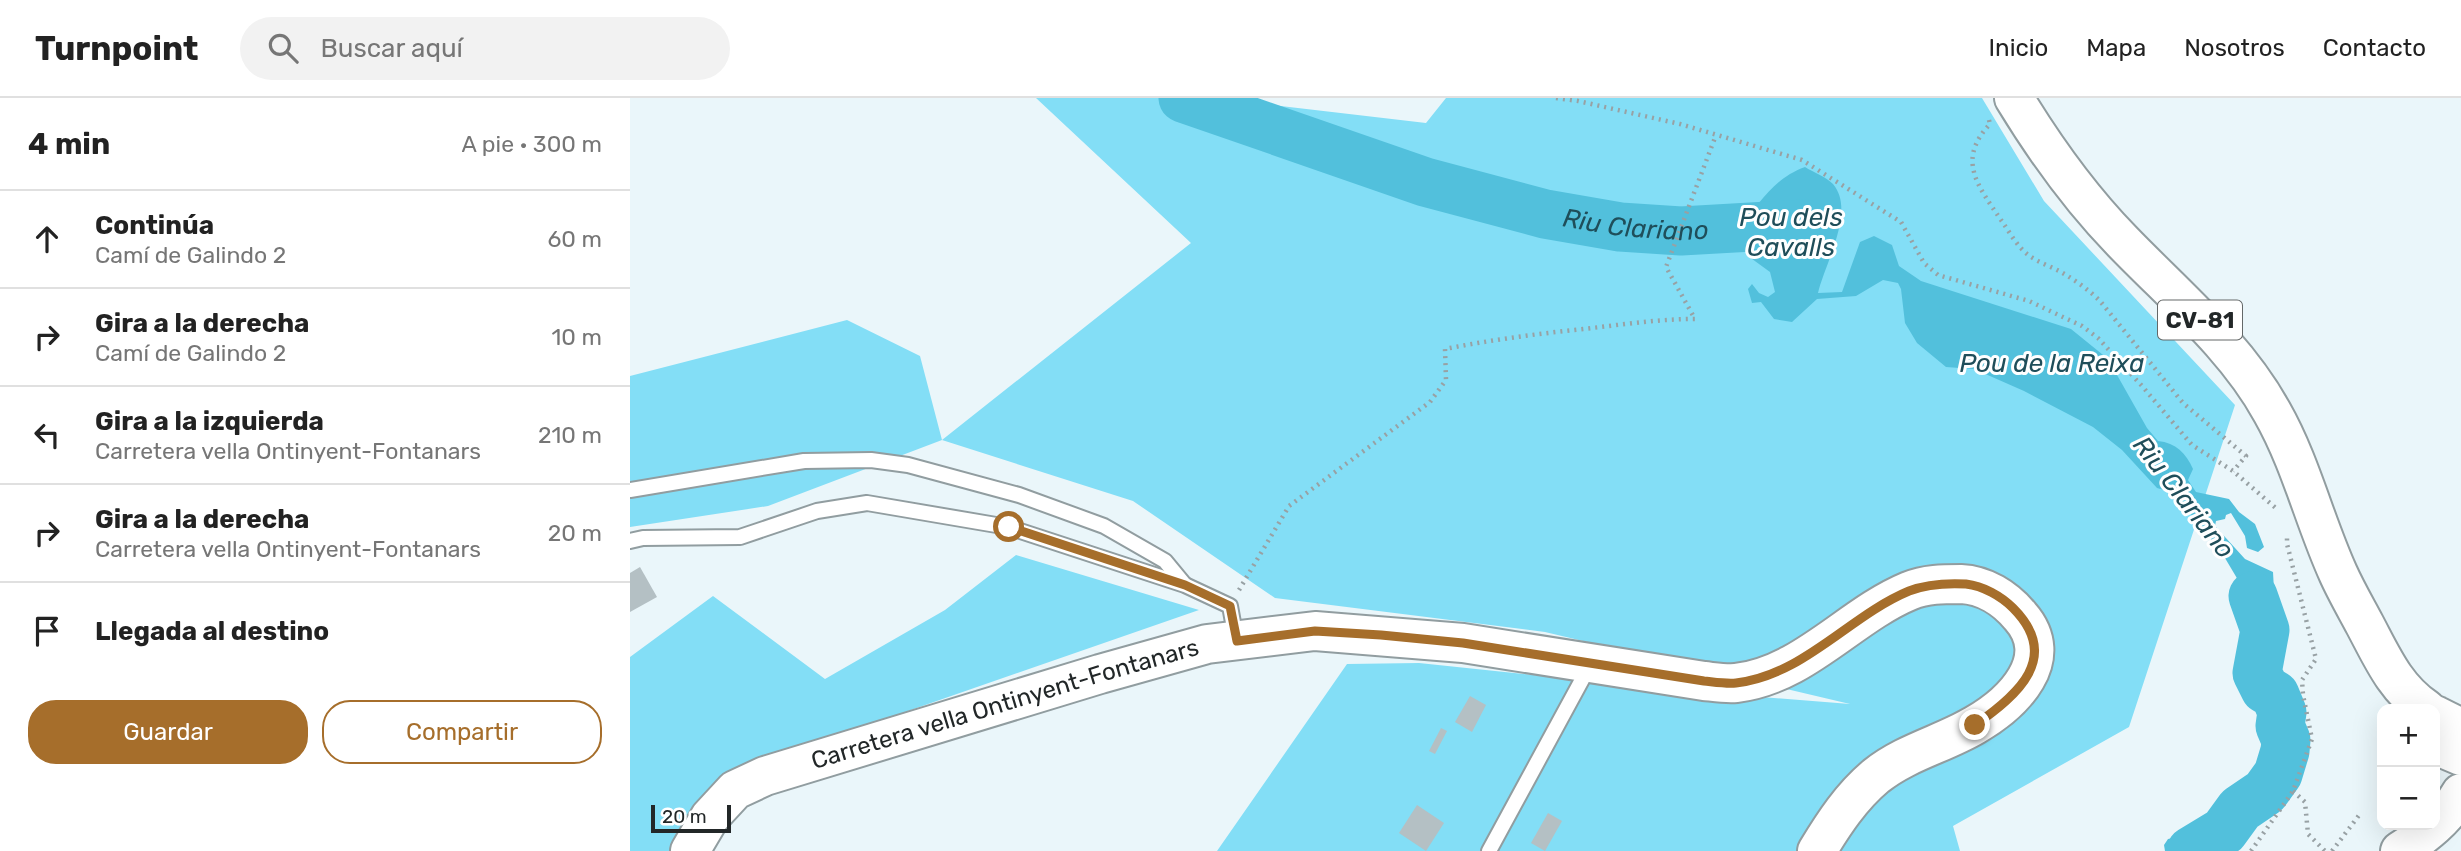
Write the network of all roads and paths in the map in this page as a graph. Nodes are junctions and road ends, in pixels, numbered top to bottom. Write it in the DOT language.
graph roads {
  1 [pos="1556,98"];
  2 [pos="2001,106"];
  3 [pos="1716,135"];
  4 [pos="2233,471"];
  5 [pos="630,490"];
  6 [pos="2287,518"];
  7 [pos="2287,531"];
  8 [pos="630,541"];
  9 [pos="2338,573"];
  10 [pos="1185,585"];
  11 [pos="1233,624"];
  12 [pos="1591,663"];
  13 [pos="2388,704"];
  14 [pos="2448,731"];
  15 [pos="2292,791"];
  16 [pos="2461,793"];
  17 [pos="2377,820"];
  18 [pos="2381,830"];
  19 [pos="690,851"];
  20 [pos="1489,851"];
  21 [pos="1817,851"];
  22 [pos="2251,851"];
  23 [pos="2325,851"];
  24 [pos="2332,851"];
  25 [pos="2370,851"];
  26 [pos="2400,851"];
  1 -- 3 [label="path"];
  2 -- 4 [label="path"];
  2 -- 9 [label="street, CV-81"];
  3 -- 4 [label="path"];
  3 -- 11 [label="path"];
  4 -- 6 [label="path"];
  5 -- 10 [label="lane"];
  7 -- 15 [label="path"];
  8 -- 10 [label="lane"];
  9 -- 13 [label="street, CV-81"];
  9 -- 14 [label="street, CV-81"];
  10 -- 11 [label="lane"];
  11 -- 12 [label="street, Carretera vella Ontinyent-Fontanars"];
  11 -- 19 [label="street, Carretera vella Ontinyent-Fontanars"];
  12 -- 20 [label="lane"];
  12 -- 21 [label="street, Carretera vella Ontinyent-Fontanars"];
  15 -- 22 [label="path"];
  15 -- 23 [label="path"];
  16 -- 26 [label="street"];
  17 -- 24 [label="path"];
  18 -- 25 [label="street"];
}
